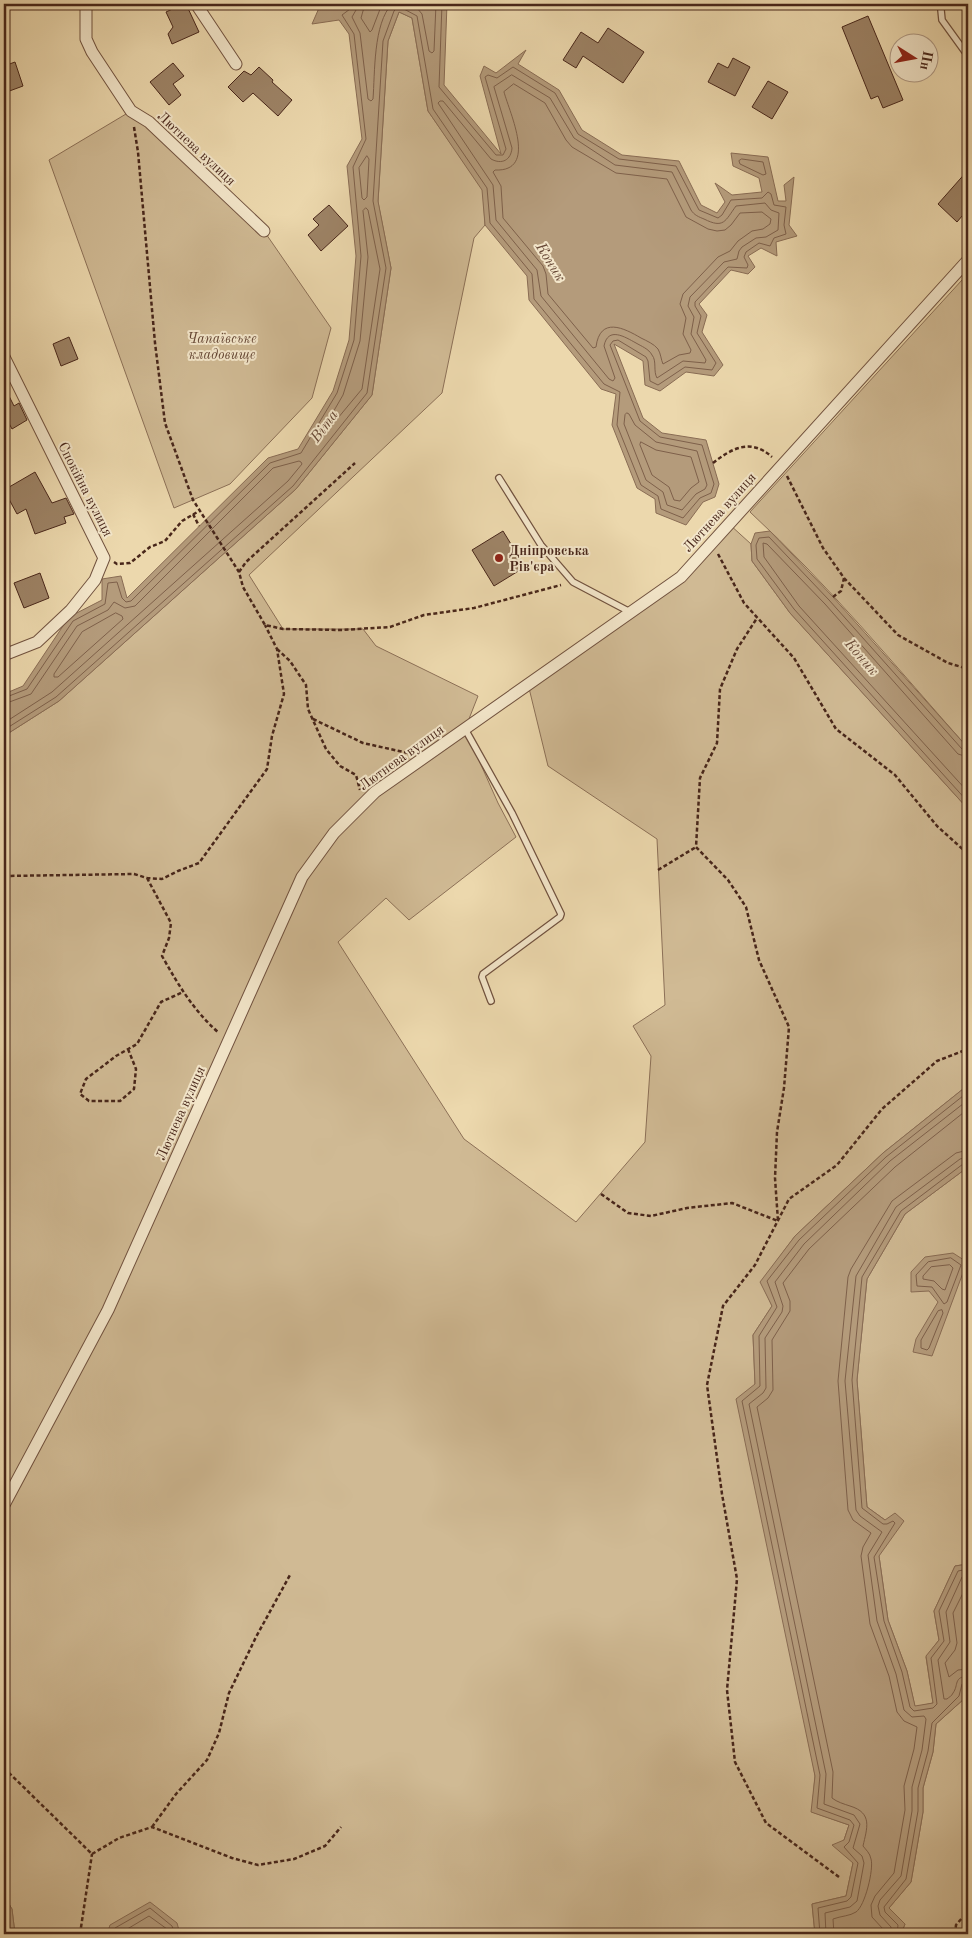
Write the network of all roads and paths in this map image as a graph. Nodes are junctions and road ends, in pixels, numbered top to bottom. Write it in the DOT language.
graph roads {
  1 [pos="86,4"];
  2 [pos="196,4"];
  3 [pos="943,4"];
  4 [pos="968,56"];
  5 [pos="236,64"];
  6 [pos="131,111"];
  7 [pos="264,230"];
  8 [pos="968,260"];
  9 [pos="4,357"];
  10 [pos="355,463"];
  11 [pos="713,463"];
  12 [pos="782,465"];
  13 [pos="499,478"];
  14 [pos="199,511"];
  15 [pos="193,514"];
  16 [pos="199,526"];
  17 [pos="712,543"];
  18 [pos="104,558"];
  19 [pos="239,572"];
  20 [pos="844,578"];
  21 [pos="572,582"];
  22 [pos="833,597"];
  23 [pos="630,612"];
  24 [pos="758,618"];
  25 [pos="265,625"];
  26 [pos="276,649"];
  27 [pos="4,655"];
  28 [pos="968,669"];
  29 [pos="311,719"];
  30 [pos="465,729"];
  31 [pos="425,757"];
  32 [pos="356,810"];
  33 [pos="696,847"];
  34 [pos="968,854"];
  35 [pos="658,870"];
  36 [pos="4,876"];
  37 [pos="147,878"];
  38 [pos="182,992"];
  39 [pos="491,1001"];
  40 [pos="229,1043"];
  41 [pos="128,1049"];
  42 [pos="968,1049"];
  43 [pos="601,1194"];
  44 [pos="778,1221"];
  45 [pos="4,1505"];
  46 [pos="290,1575"];
  47 [pos="4,1768"];
  48 [pos="152,1827"];
  49 [pos="340,1827"];
  50 [pos="92,1854"];
  51 [pos="839,1877"];
  52 [pos="968,1910"];
  53 [pos="80,1934"];
  54 [pos="955,1934"];
  1 -- 6 [label="street, Лютнева вулиця"];
  2 -- 5 [label="street"];
  3 -- 4 [label="lane"];
  6 -- 7 [label="street, Лютнева вулиця"];
  6 -- 14 [label="path"];
  8 -- 12 [label="street, Лютнева вулиця"];
  9 -- 18 [label="street, Спокійна вулиця"];
  10 -- 19 [label="path"];
  11 -- 12 [label="path"];
  12 -- 17 [label="street, Лютнева вулиця"];
  12 -- 20 [label="path"];
  13 -- 21 [label="lane"];
  14 -- 15 [label="path"];
  14 -- 19 [label="path"];
  15 -- 16 [label="path"];
  15 -- 18 [label="path"];
  17 -- 23 [label="street, Лютнева вулиця"];
  17 -- 24 [label="path"];
  18 -- 27 [label="street, Спокійна вулиця"];
  19 -- 25 [label="path"];
  20 -- 22 [label="path"];
  20 -- 28 [label="path"];
  21 -- 23 [label="lane"];
  21 -- 25 [label="path"];
  23 -- 30 [label="street, Лютнева вулиця"];
  24 -- 33 [label="path"];
  24 -- 34 [label="path"];
  25 -- 26 [label="path"];
  26 -- 29 [label="path"];
  26 -- 37 [label="path"];
  29 -- 31 [label="path"];
  29 -- 32 [label="path"];
  30 -- 31 [label="street, Лютнева вулиця"];
  30 -- 39 [label="lane"];
  31 -- 32 [label="street, Лютнева вулиця"];
  32 -- 40 [label="street, Лютнева вулиця"];
  33 -- 35 [label="path"];
  33 -- 44 [label="path"];
  36 -- 37 [label="path"];
  37 -- 38 [label="path"];
  38 -- 40 [label="path"];
  38 -- 41 [label="path"];
  40 -- 45 [label="street, Лютнева вулиця"];
  41 -- 41 [label="path"];
  42 -- 44 [label="path"];
  43 -- 44 [label="path"];
  44 -- 51 [label="path"];
  46 -- 48 [label="path"];
  47 -- 50 [label="path"];
  48 -- 49 [label="path"];
  48 -- 50 [label="path"];
  50 -- 53 [label="path"];
  52 -- 54 [label="path"];
}
